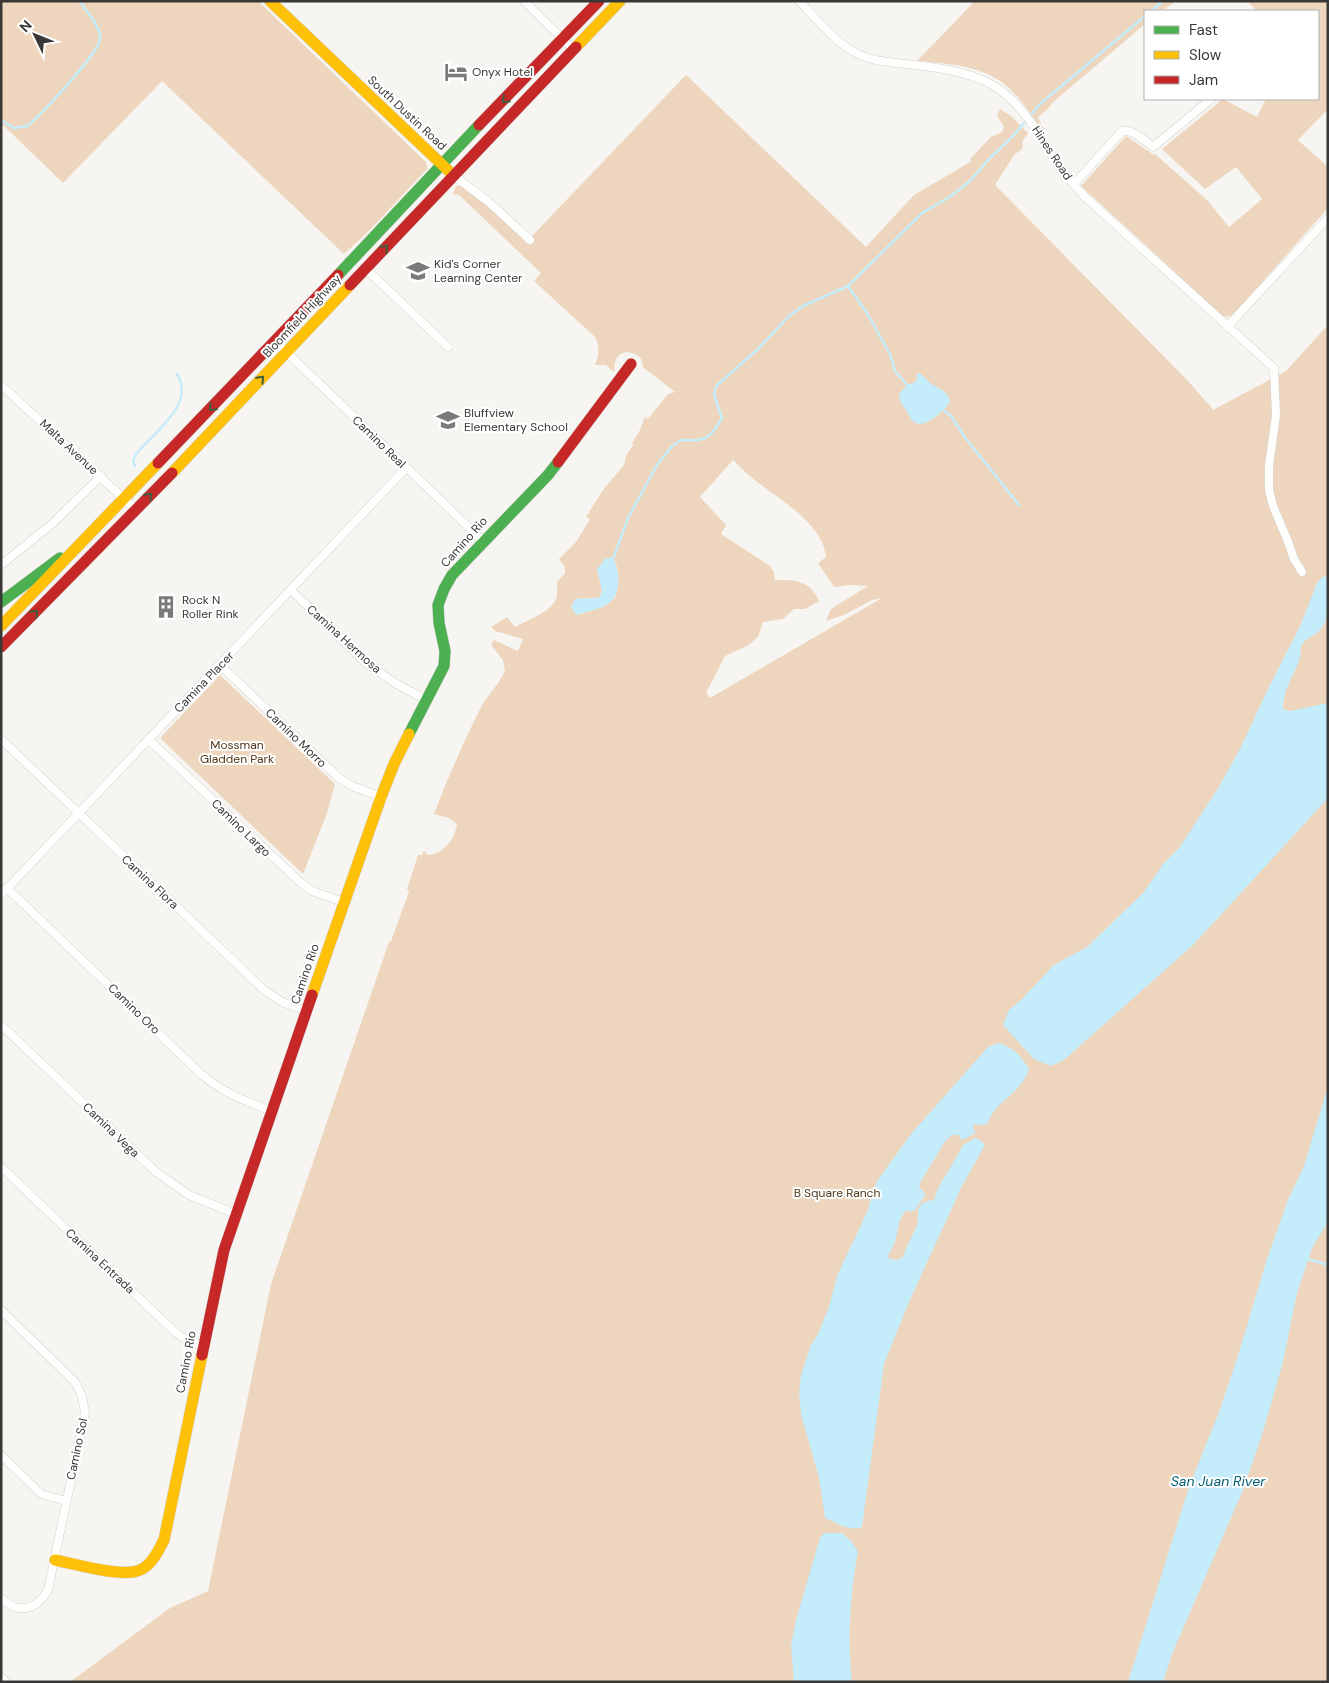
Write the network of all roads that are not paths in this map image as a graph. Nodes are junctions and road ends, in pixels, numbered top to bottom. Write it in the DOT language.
graph roads {
  1 [pos="270,1"];
  2 [pos="524,1"];
  3 [pos="599,1"];
  4 [pos="620,1"];
  5 [pos="799,1"];
  6 [pos="563,38"];
  7 [pos="574,50"];
  8 [pos="1210,100"];
  9 [pos="442,164"];
  10 [pos="453,175"];
  11 [pos="1074,184"];
  12 [pos="1328,218"];
  13 [pos="530,240"];
  14 [pos="366,268"];
  15 [pos="1227,327"];
  16 [pos="276,342"];
  17 [pos="448,347"];
  18 [pos="286,352"];
  19 [pos="631,364"];
  20 [pos="1,385"];
  21 [pos="406,468"];
  22 [pos="100,476"];
  23 [pos="124,498"];
  24 [pos="136,510"];
  25 [pos="91,532"];
  26 [pos="483,541"];
  27 [pos="1,565"];
  28 [pos="1302,572"];
  29 [pos="291,590"];
  30 [pos="1,602"];
  31 [pos="1,626"];
  32 [pos="1,648"];
  33 [pos="220,665"];
  34 [pos="426,700"];
  35 [pos="1,739"];
  36 [pos="148,739"];
  37 [pos="381,797"];
  38 [pos="78,813"];
  39 [pos="8,888"];
  40 [pos="1,895"];
  41 [pos="344,902"];
  42 [pos="307,1011"];
  43 [pos="1,1025"];
  44 [pos="272,1111"];
  45 [pos="1,1167"];
  46 [pos="236,1214"];
  47 [pos="1,1310"];
  48 [pos="203,1346"];
  49 [pos="1,1455"];
  50 [pos="66,1501"];
  51 [pos="55,1560"];
  52 [pos="1,1598"];
  53 [pos="1,1677"];
  54 [pos="6,1682"];
  1 -- 9 [label="main road, South Dustin Road"];
  2 -- 6 [label="street"];
  3 -- 6 [label="main road, Bloomfield Highway"];
  4 -- 7 [label="main road, Bloomfield Highway"];
  5 -- 11 [label="street, Hines Road"];
  6 -- 7 [label="street"];
  6 -- 9 [label="main road, Bloomfield Highway, one-way"];
  7 -- 10 [label="main road, Bloomfield Highway"];
  8 -- 11 [label="street"];
  9 -- 10 [label="main road, South Dustin Road"];
  9 -- 16 [label="main road, Bloomfield Highway"];
  10 -- 13 [label="street, South Dustin Road"];
  14 -- 10 [label="main road, Bloomfield Highway, one-way"];
  11 -- 15 [label="street, Hines Road"];
  12 -- 15 [label="street"];
  14 -- 17 [label="street"];
  14 -- 18 [label="main road, Bloomfield Highway"];
  15 -- 28 [label="street, Hines Road"];
  16 -- 18 [label="street, Camino Real"];
  16 -- 23 [label="main road, Bloomfield Highway, one-way"];
  18 -- 21 [label="street, Camino Real"];
  24 -- 18 [label="main road, Bloomfield Highway, one-way"];
  19 -- 26 [label="main road, Camino Rio"];
  20 -- 22 [label="street, Malta Avenue"];
  21 -- 26 [label="street, Camino Real"];
  21 -- 29 [label="street, Camina Placer"];
  22 -- 23 [label="street, Malta Avenue"];
  22 -- 27 [label="street"];
  23 -- 24 [label="street, Malta Avenue"];
  23 -- 25 [label="main road, Bloomfield Highway"];
  32 -- 24 [label="main road, Bloomfield Highway, one-way"];
  25 -- 30 [label="main road"];
  25 -- 31 [label="main road, Bloomfield Highway"];
  26 -- 34 [label="main road, Camino Rio"];
  29 -- 33 [label="street, Camina Placer"];
  29 -- 34 [label="street, Camina Hermosa"];
  33 -- 36 [label="street, Camina Placer"];
  33 -- 37 [label="street, Camino Morro"];
  34 -- 37 [label="main road, Camino Rio"];
  35 -- 38 [label="street, Camina Flora"];
  36 -- 38 [label="street, Camina Placer"];
  36 -- 41 [label="street, Camino Largo"];
  37 -- 41 [label="main road, Camino Rio"];
  38 -- 39 [label="street, Camina Placer"];
  38 -- 42 [label="street, Camina Flora"];
  39 -- 40 [label="street, Camina Placer"];
  39 -- 44 [label="street, Camino Oro"];
  41 -- 42 [label="main road, Camino Rio"];
  42 -- 44 [label="main road, Camino Rio"];
  43 -- 46 [label="street, Camina Vega"];
  44 -- 46 [label="main road, Camino Rio"];
  45 -- 48 [label="street, Camina Entrada"];
  46 -- 48 [label="main road, Camino Rio"];
  47 -- 50 [label="street, Camino Sol"];
  48 -- 51 [label="main road, Camino Rio"];
  49 -- 50 [label="street"];
  50 -- 51 [label="street, Camino Sol"];
  51 -- 52 [label="street, Camino Sol"];
  53 -- 54 [label="street"];
}
